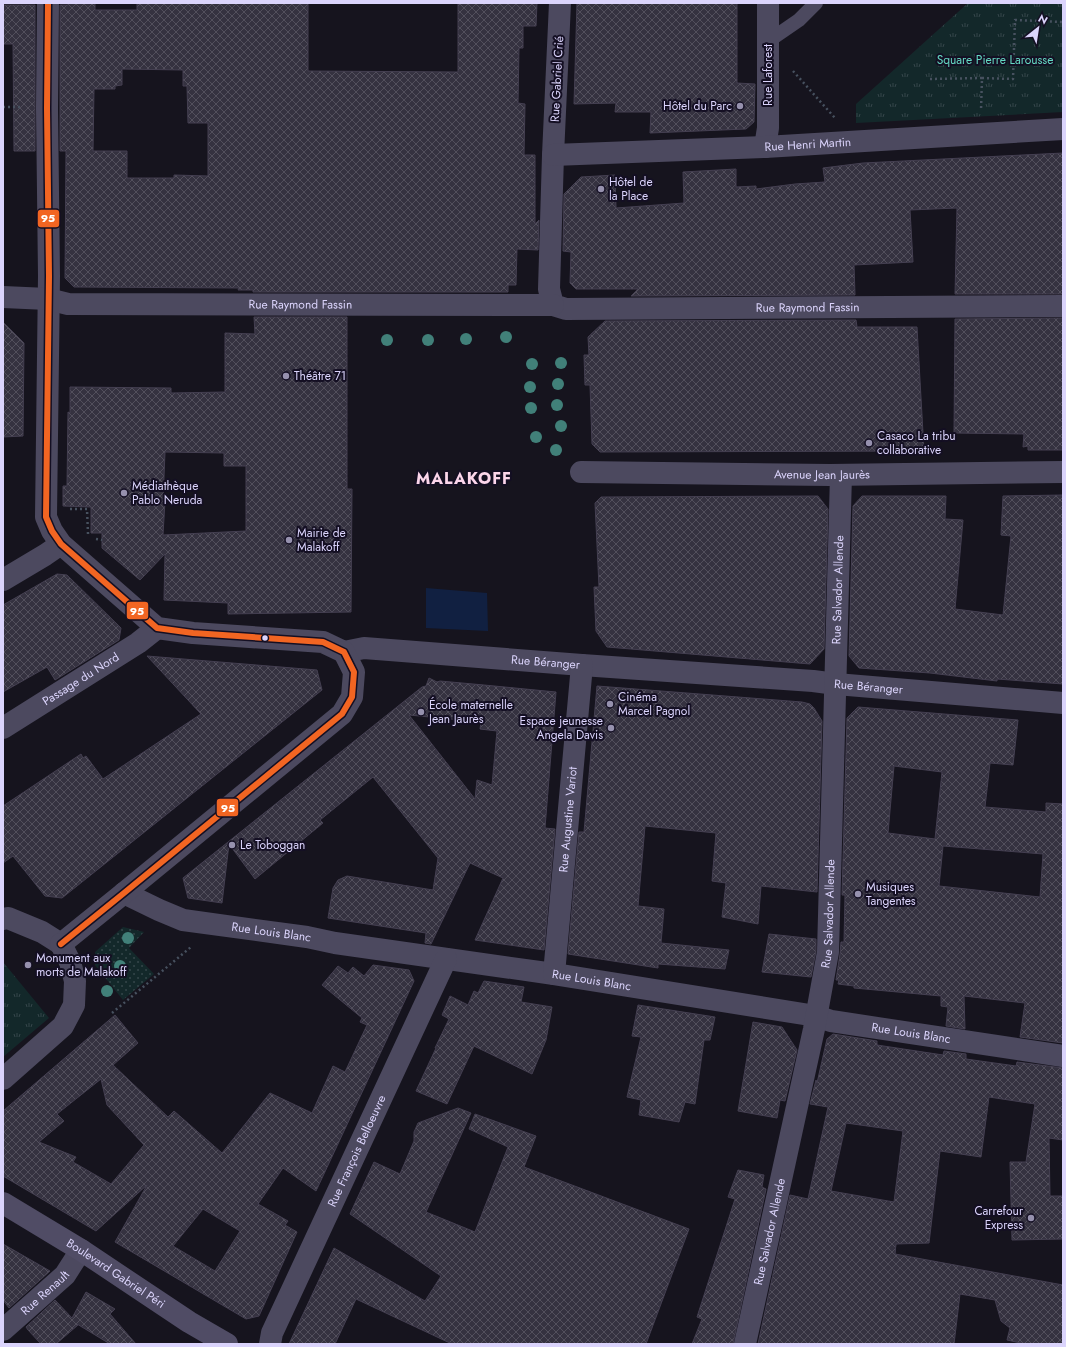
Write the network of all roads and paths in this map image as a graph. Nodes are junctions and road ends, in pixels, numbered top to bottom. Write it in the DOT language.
graph roads {
  1 [pos="48,3"];
  2 [pos="560,3"];
  3 [pos="768,3"];
  4 [pos="816,3"];
  5 [pos="1063,22"];
  6 [pos="767,42"];
  7 [pos="790,67"];
  8 [pos="982,78"];
  9 [pos="930,79"];
  10 [pos="981,117"];
  11 [pos="835,118"];
  12 [pos="1063,129"];
  13 [pos="766,147"];
  14 [pos="553,155"];
  15 [pos="3,297"];
  16 [pos="48,300"];
  17 [pos="553,305"];
  18 [pos="1063,306"];
  19 [pos="581,472"];
  20 [pos="1063,472"];
  21 [pos="841,475"];
  22 [pos="68,509"];
  23 [pos="96,539"];
  24 [pos="102,540"];
  25 [pos="61,544"];
  26 [pos="94,545"];
  27 [pos="3,580"];
  28 [pos="157,628"];
  29 [pos="344,652"];
  30 [pos="582,666"];
  31 [pos="836,684"];
  32 [pos="1063,703"];
  33 [pos="3,728"];
  34 [pos="124,893"];
  35 [pos="3,919"];
  36 [pos="61,944"];
  37 [pos="193,945"];
  38 [pos="446,959"];
  39 [pos="554,974"];
  40 [pos="112,1013"];
  41 [pos="816,1016"];
  42 [pos="1063,1056"];
  43 [pos="3,1079"];
  44 [pos="3,1203"];
  45 [pos="81,1250"];
  46 [pos="3,1330"];
  47 [pos="227,1344"];
  48 [pos="270,1344"];
  49 [pos="745,1344"];
  1 -- 16 [label="street"];
  2 -- 14 [label="street, Rue Gabriel Crié"];
  3 -- 6 [label="street, Rue Laforest"];
  4 -- 6 [label="lane"];
  5 -- 8 [label="path"];
  6 -- 13 [label="street, Rue Laforest"];
  7 -- 11 [label="path"];
  8 -- 9 [label="path"];
  8 -- 10 [label="path"];
  12 -- 13 [label="street, Rue Henri Martin"];
  13 -- 14 [label="street, Rue Henri Martin"];
  14 -- 17 [label="street"];
  15 -- 16 [label="street, Rue Raymond Fassin"];
  16 -- 17 [label="street, Rue Raymond Fassin"];
  16 -- 25 [label="street"];
  17 -- 18 [label="street, Rue Raymond Fassin"];
  19 -- 21 [label="street, Avenue Jean Jaurès"];
  20 -- 21 [label="street, Avenue Jean Jaurès"];
  21 -- 31 [label="street, Rue Salvador Allende"];
  22 -- 23 [label="path"];
  23 -- 24 [label="path"];
  23 -- 26 [label="path"];
  25 -- 27 [label="street"];
  25 -- 28 [label="street"];
  28 -- 29 [label="street"];
  28 -- 33 [label="street, Passage du Nord"];
  29 -- 30 [label="street, Rue Béranger"];
  29 -- 34 [label="street"];
  30 -- 31 [label="street, Rue Béranger"];
  30 -- 39 [label="street, Rue Augustine Variot"];
  31 -- 32 [label="street, Rue Béranger"];
  31 -- 41 [label="street, Rue Salvador Allende"];
  34 -- 36 [label="street"];
  34 -- 38 [label="street, Rue Louis Blanc"];
  35 -- 36 [label="street"];
  36 -- 43 [label="street"];
  37 -- 40 [label="path"];
  38 -- 39 [label="street, Rue Louis Blanc"];
  38 -- 48 [label="street, Rue François Belloeuvre"];
  39 -- 41 [label="street, Rue Louis Blanc"];
  41 -- 42 [label="street, Rue Louis Blanc"];
  41 -- 49 [label="street, Rue Salvador Allende"];
  44 -- 45 [label="main road, Boulevard Gabriel Péri"];
  45 -- 46 [label="street, Rue Renault"];
  45 -- 47 [label="main road, Boulevard Gabriel Péri"];
}
